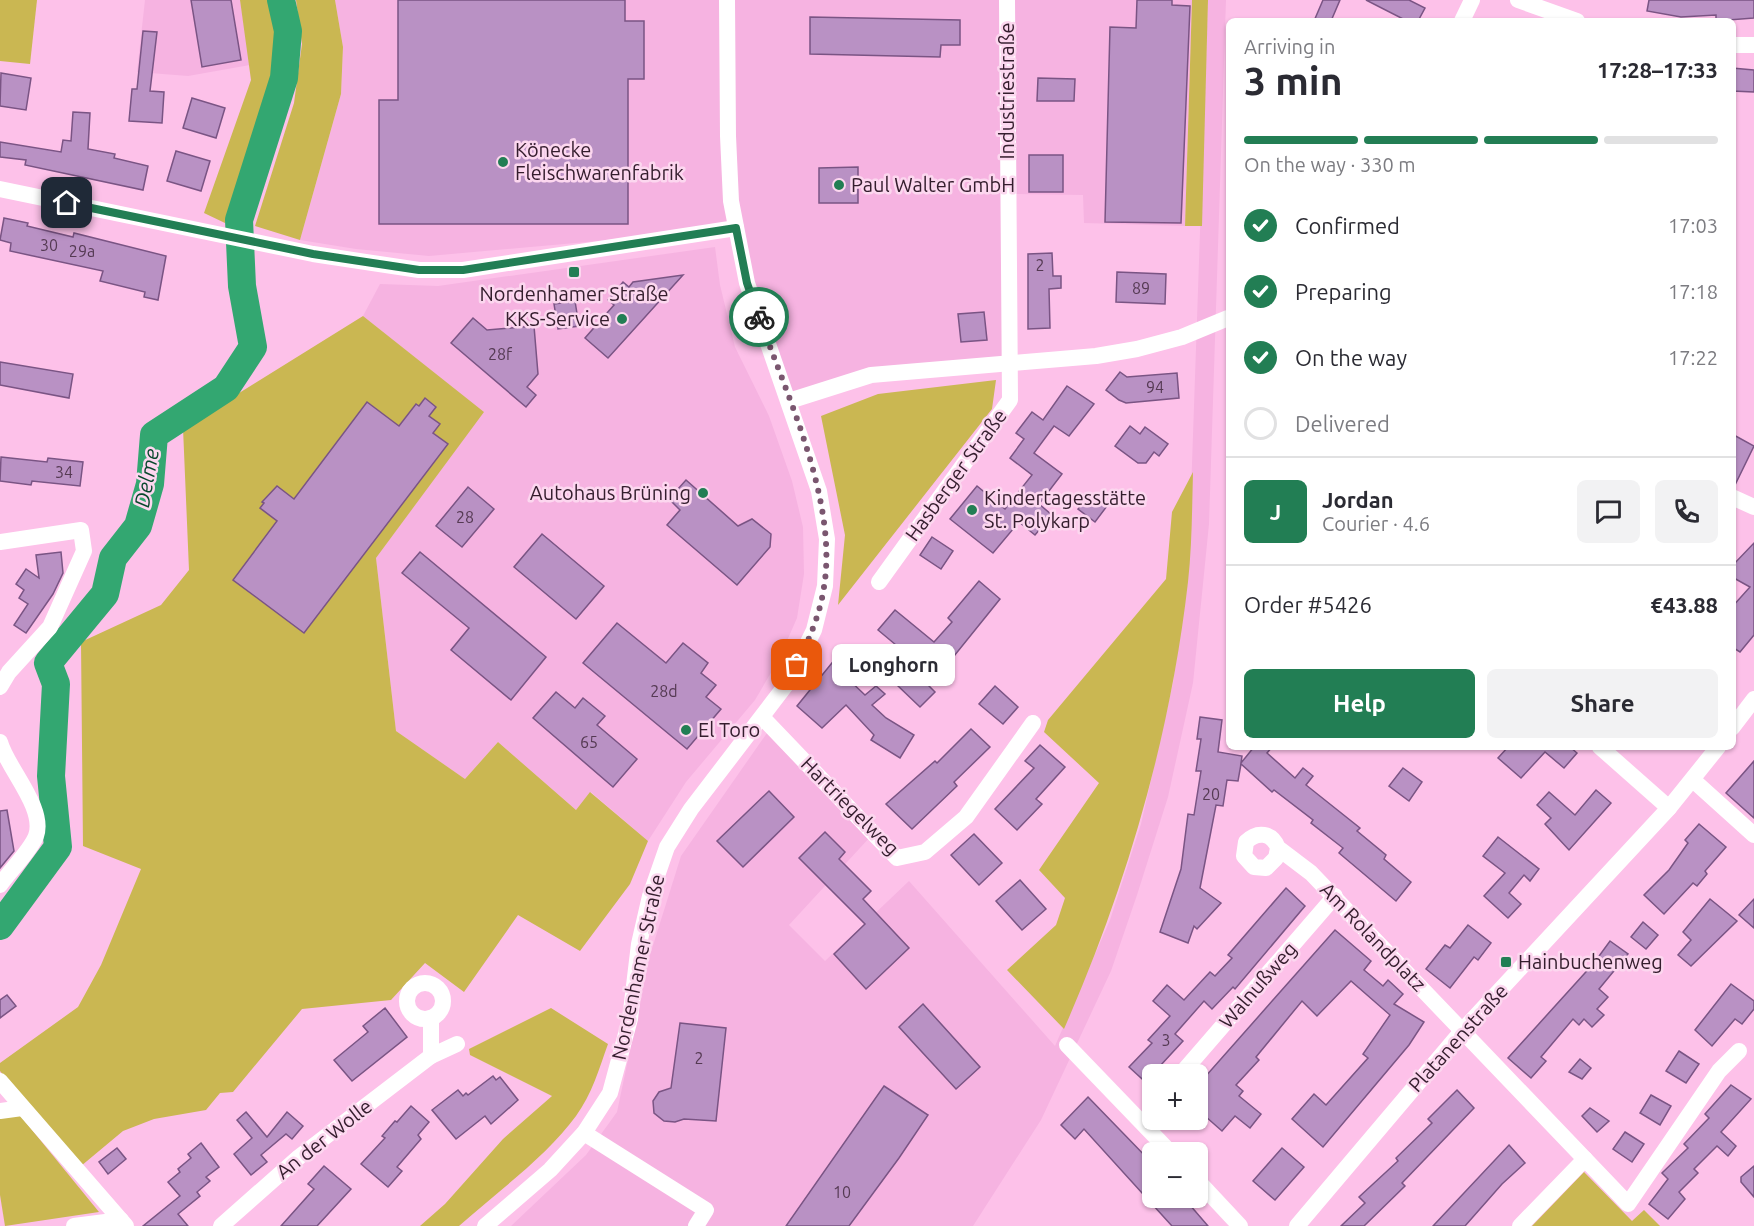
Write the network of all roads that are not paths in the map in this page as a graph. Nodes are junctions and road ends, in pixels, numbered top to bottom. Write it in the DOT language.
graph roads {
  1 [pos="727,0"];
  2 [pos="1007,0"];
  3 [pos="1472,0"];
  4 [pos="1518,0"];
  5 [pos="1463,18"];
  6 [pos="1569,18"];
  7 [pos="1736,45"];
  8 [pos="1754,45"];
  9 [pos="0,189"];
  10 [pos="736,228"];
  11 [pos="1226,319"];
  12 [pos="1009,362"];
  13 [pos="789,401"];
  14 [pos="1736,499"];
  15 [pos="1754,507"];
  16 [pos="0,542"];
  17 [pos="879,582"];
  18 [pos="0,687"];
  19 [pos="1754,699"];
  20 [pos="764,718"];
  21 [pos="1033,723"];
  22 [pos="1736,723"];
  23 [pos="0,742"];
  24 [pos="1603,750"];
  25 [pos="1716,750"];
  26 [pos="1693,780"];
  27 [pos="1669,808"];
  28 [pos="1754,835"];
  29 [pos="1278,848"];
  30 [pos="0,885"];
  31 [pos="1335,896"];
  32 [pos="431,1018"];
  33 [pos="1462,1031"];
  34 [pos="457,1044"];
  35 [pos="1067,1045"];
  36 [pos="1738,1051"];
  37 [pos="431,1056"];
  38 [pos="1190,1064"];
  39 [pos="0,1081"];
  40 [pos="22,1108"];
  41 [pos="0,1112"];
  42 [pos="1140,1120"];
  43 [pos="584,1133"];
  44 [pos="1161,1142"];
  45 [pos="1585,1159"];
  46 [pos="1208,1192"];
  47 [pos="124,1223"];
  48 [pos="74,1226"];
  49 [pos="221,1226"];
  50 [pos="485,1226"];
  51 [pos="696,1226"];
  52 [pos="1240,1226"];
  53 [pos="1297,1226"];
  54 [pos="1520,1226"];
  1 -- 10 [label="street, Nordenhamer Straße"];
  2 -- 12 [label="street, Industriestraße"];
  3 -- 5 [label="street"];
  4 -- 6 [label="street"];
  7 -- 8 [label="street"];
  9 -- 10 [label="street"];
  10 -- 13 [label="street, Nordenhamer Straße"];
  11 -- 12 [label="street"];
  12 -- 13 [label="street"];
  12 -- 17 [label="street, Hasberger Straße"];
  13 -- 20 [label="street, Nordenhamer Straße"];
  14 -- 15 [label="street"];
  16 -- 18 [label="street"];
  19 -- 22 [label="street"];
  20 -- 21 [label="street, Hartriegelweg"];
  20 -- 43 [label="street, Nordenhamer Straße"];
  23 -- 30 [label="street"];
  24 -- 27 [label="street"];
  25 -- 26 [label="street, Platanenstraße"];
  26 -- 27 [label="street, Platanenstraße"];
  26 -- 28 [label="street"];
  27 -- 33 [label="street, Platanenstraße"];
  29 -- 31 [label="street, Am Rolandplatz"];
  31 -- 33 [label="street, Am Rolandplatz"];
  31 -- 38 [label="street, Walnußweg"];
  32 -- 37 [label="street"];
  33 -- 45 [label="street"];
  33 -- 53 [label="street, Platanenstraße"];
  34 -- 37 [label="street, An der Wolle"];
  35 -- 42 [label="street"];
  36 -- 45 [label="street"];
  37 -- 49 [label="street, An der Wolle"];
  39 -- 40 [label="street"];
  40 -- 41 [label="street"];
  40 -- 47 [label="street"];
  42 -- 44 [label="street"];
  43 -- 50 [label="street, Nordenhamer Straße"];
  43 -- 51 [label="street"];
  45 -- 54 [label="street"];
  46 -- 52 [label="street"];
  47 -- 48 [label="street"];
}
